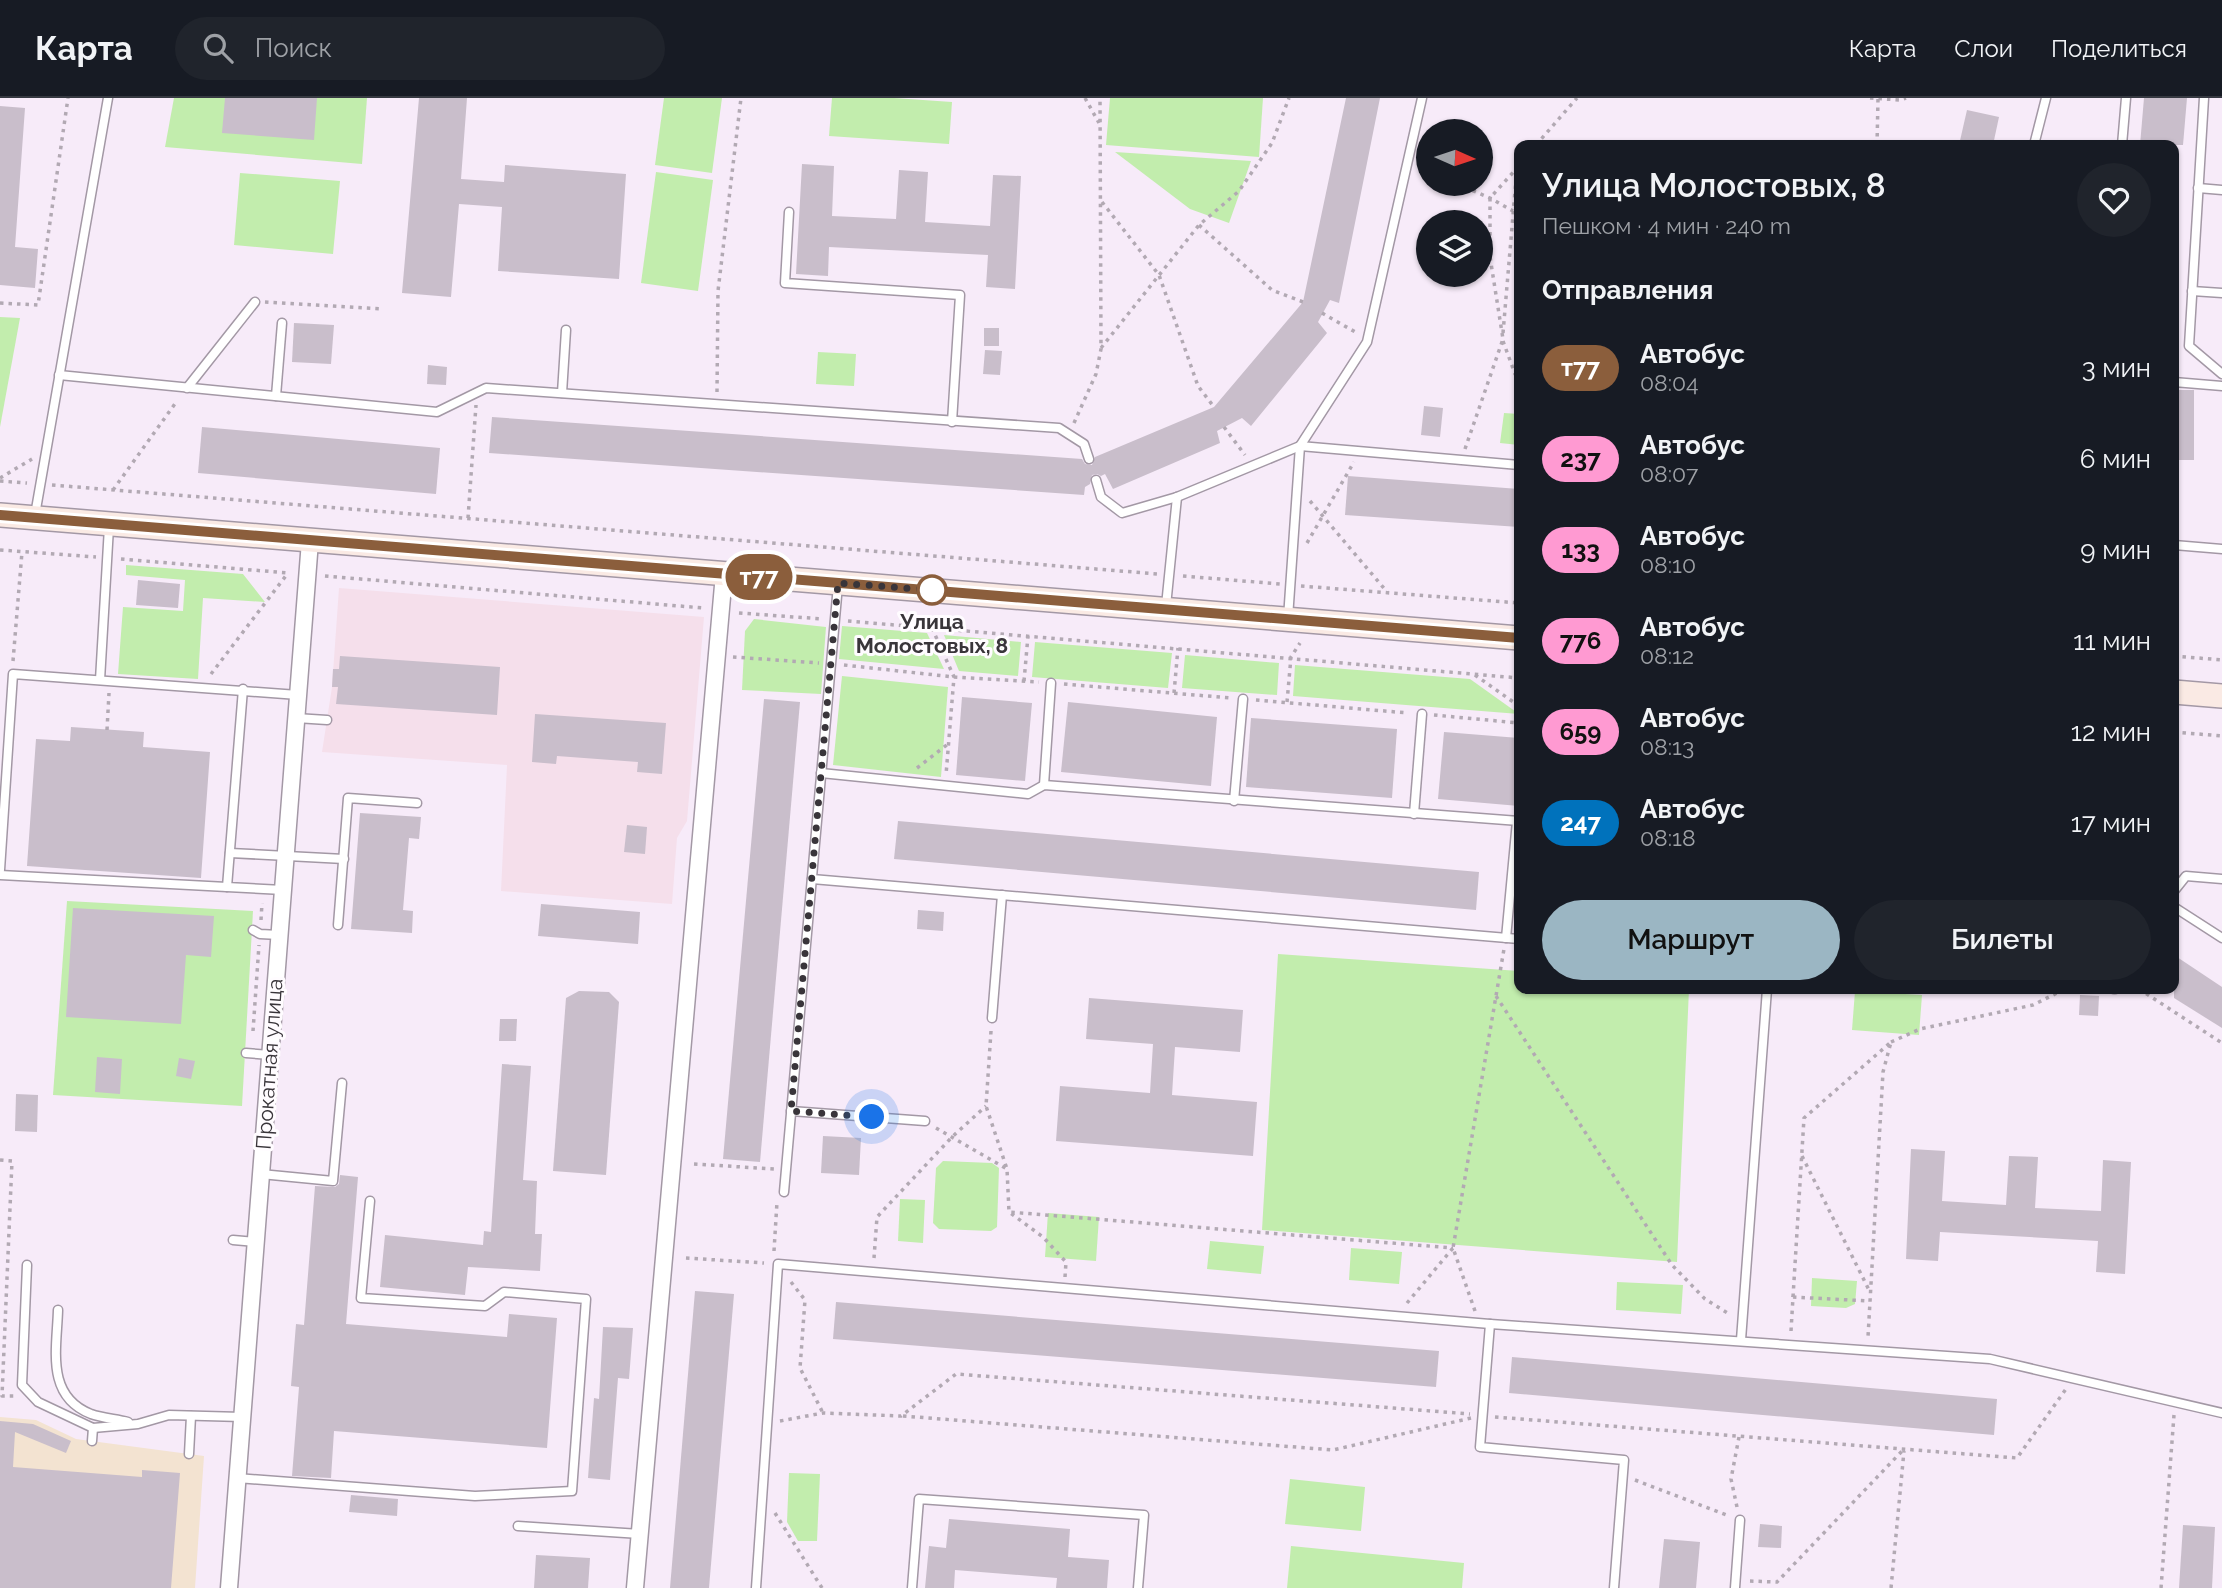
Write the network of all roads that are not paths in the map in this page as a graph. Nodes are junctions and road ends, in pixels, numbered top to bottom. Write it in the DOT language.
graph roads {
  1 [pos="108,98"];
  2 [pos="1422,98"];
  3 [pos="2046,98"];
  4 [pos="2126,98"];
  5 [pos="2204,98"];
  6 [pos="2035,140"];
  7 [pos="2122,140"];
  8 [pos="2198,188"];
  9 [pos="2222,190"];
  10 [pos="789,212"];
  11 [pos="2192,291"];
  12 [pos="2222,293"];
  13 [pos="255,302"];
  14 [pos="282,323"];
  15 [pos="566,330"];
  16 [pos="2222,374"];
  17 [pos="59,375"];
  18 [pos="2179,382"];
  19 [pos="2222,386"];
  20 [pos="187,388"];
  21 [pos="562,393"];
  22 [pos="276,397"];
  23 [pos="952,422"];
  24 [pos="1300,446"];
  25 [pos="1089,459"];
  26 [pos="1514,465"];
  27 [pos="1096,480"];
  28 [pos="1177,497"];
  29 [pos="0,515"];
  30 [pos="34,518"];
  31 [pos="110,524"];
  32 [pos="310,541"];
  33 [pos="2179,545"];
  34 [pos="2222,549"];
  35 [pos="724,574"];
  36 [pos="838,583"];
  37 [pos="1166,609"];
  38 [pos="1288,619"];
  39 [pos="1514,638"];
  40 [pos="100,680"];
  41 [pos="1051,683"];
  42 [pos="243,689"];
  43 [pos="2179,692"];
  44 [pos="298,695"];
  45 [pos="2222,696"];
  46 [pos="1243,699"];
  47 [pos="1422,714"];
  48 [pos="296,718"];
  49 [pos="327,720"];
  50 [pos="821,773"];
  51 [pos="1044,785"];
  52 [pos="1234,801"];
  53 [pos="417,803"];
  54 [pos="1415,814"];
  55 [pos="1514,821"];
  56 [pos="230,853"];
  57 [pos="286,856"];
  58 [pos="344,859"];
  59 [pos="1514,860"];
  60 [pos="0,872"];
  61 [pos="812,879"];
  62 [pos="2222,879"];
  63 [pos="2179,885"];
  64 [pos="227,887"];
  65 [pos="283,890"];
  66 [pos="1002,895"];
  67 [pos="2179,910"];
  68 [pos="338,925"];
  69 [pos="253,930"];
  70 [pos="279,935"];
  71 [pos="1506,938"];
  72 [pos="2222,938"];
  73 [pos="1514,939"];
  74 [pos="1768,994"];
  75 [pos="992,1018"];
  76 [pos="246,1053"];
  77 [pos="270,1055"];
  78 [pos="342,1083"];
  79 [pos="791,1111"];
  80 [pos="925,1121"];
  81 [pos="261,1174"];
  82 [pos="784,1192"];
  83 [pos="370,1201"];
  84 [pos="233,1240"];
  85 [pos="256,1242"];
  86 [pos="27,1265"];
  87 [pos="58,1310"];
  88 [pos="1490,1324"];
  89 [pos="1741,1340"];
  90 [pos="2222,1413"];
  91 [pos="191,1416"];
  92 [pos="242,1418"];
  93 [pos="138,1424"];
  94 [pos="93,1428"];
  95 [pos="92,1441"];
  96 [pos="189,1454"];
  97 [pos="237,1478"];
  98 [pos="1740,1520"];
  99 [pos="517,1526"];
  100 [pos="640,1534"];
  101 [pos="1735,1584"];
  102 [pos="229,1588"];
  103 [pos="635,1588"];
  104 [pos="756,1588"];
  105 [pos="912,1588"];
  106 [pos="1138,1588"];
  107 [pos="1614,1588"];
  1 -- 17 [label="lane"];
  2 -- 24 [label="lane"];
  3 -- 6 [label="lane"];
  4 -- 7 [label="lane"];
  5 -- 8 [label="lane"];
  8 -- 9 [label="lane"];
  8 -- 11 [label="lane"];
  10 -- 23 [label="lane"];
  11 -- 12 [label="lane"];
  11 -- 16 [label="lane"];
  13 -- 20 [label="lane"];
  14 -- 22 [label="lane"];
  15 -- 21 [label="lane"];
  17 -- 20 [label="lane"];
  17 -- 30 [label="lane"];
  18 -- 19 [label="lane"];
  20 -- 22 [label="lane"];
  21 -- 22 [label="lane"];
  21 -- 23 [label="lane"];
  23 -- 25 [label="lane"];
  24 -- 26 [label="lane"];
  24 -- 28 [label="lane"];
  24 -- 38 [label="lane"];
  27 -- 28 [label="lane"];
  28 -- 37 [label="lane"];
  29 -- 30 [label="street"];
  30 -- 31 [label="street"];
  31 -- 32 [label="street"];
  31 -- 40 [label="lane"];
  32 -- 35 [label="street"];
  32 -- 44 [label="street, Прокатная улица"];
  33 -- 34 [label="lane"];
  35 -- 36 [label="street"];
  35 -- 100 [label="street"];
  36 -- 37 [label="street"];
  36 -- 50 [label="lane"];
  37 -- 38 [label="street"];
  38 -- 39 [label="street"];
  40 -- 42 [label="lane"];
  40 -- 60 [label="lane"];
  41 -- 51 [label="lane"];
  42 -- 44 [label="lane"];
  42 -- 56 [label="lane"];
  43 -- 45 [label="street"];
  44 -- 48 [label="street, Прокатная улица"];
  46 -- 52 [label="lane"];
  47 -- 54 [label="lane"];
  48 -- 49 [label="lane"];
  48 -- 57 [label="street, Прокатная улица"];
  50 -- 51 [label="lane"];
  50 -- 61 [label="lane"];
  51 -- 52 [label="lane"];
  52 -- 54 [label="lane"];
  53 -- 58 [label="lane"];
  54 -- 55 [label="lane"];
  56 -- 57 [label="lane"];
  56 -- 64 [label="lane"];
  57 -- 58 [label="lane"];
  57 -- 65 [label="street, Прокатная улица"];
  58 -- 68 [label="lane"];
  59 -- 71 [label="lane"];
  60 -- 64 [label="lane"];
  61 -- 66 [label="lane"];
  61 -- 79 [label="lane"];
  62 -- 63 [label="lane"];
  64 -- 65 [label="lane"];
  65 -- 70 [label="street, Прокатная улица"];
  66 -- 71 [label="lane"];
  66 -- 75 [label="lane"];
  67 -- 72 [label="lane"];
  69 -- 70 [label="lane"];
  70 -- 77 [label="street, Прокатная улица"];
  71 -- 73 [label="lane"];
  74 -- 89 [label="lane"];
  76 -- 77 [label="lane"];
  77 -- 81 [label="street, Прокатная улица"];
  78 -- 81 [label="lane"];
  79 -- 80 [label="lane"];
  79 -- 82 [label="lane"];
  81 -- 85 [label="street, Прокатная улица"];
  83 -- 97 [label="lane"];
  84 -- 85 [label="lane"];
  85 -- 92 [label="street, Прокатная улица"];
  86 -- 94 [label="lane"];
  87 -- 93 [label="lane"];
  88 -- 89 [label="lane"];
  88 -- 104 [label="lane"];
  88 -- 107 [label="lane"];
  89 -- 90 [label="lane"];
  91 -- 92 [label="lane"];
  91 -- 93 [label="lane"];
  91 -- 96 [label="lane"];
  92 -- 97 [label="street, Прокатная улица"];
  93 -- 94 [label="lane"];
  94 -- 95 [label="lane"];
  97 -- 102 [label="street, Прокатная улица"];
  98 -- 101 [label="lane"];
  99 -- 100 [label="lane"];
  100 -- 103 [label="street"];
  105 -- 106 [label="lane"];
}
